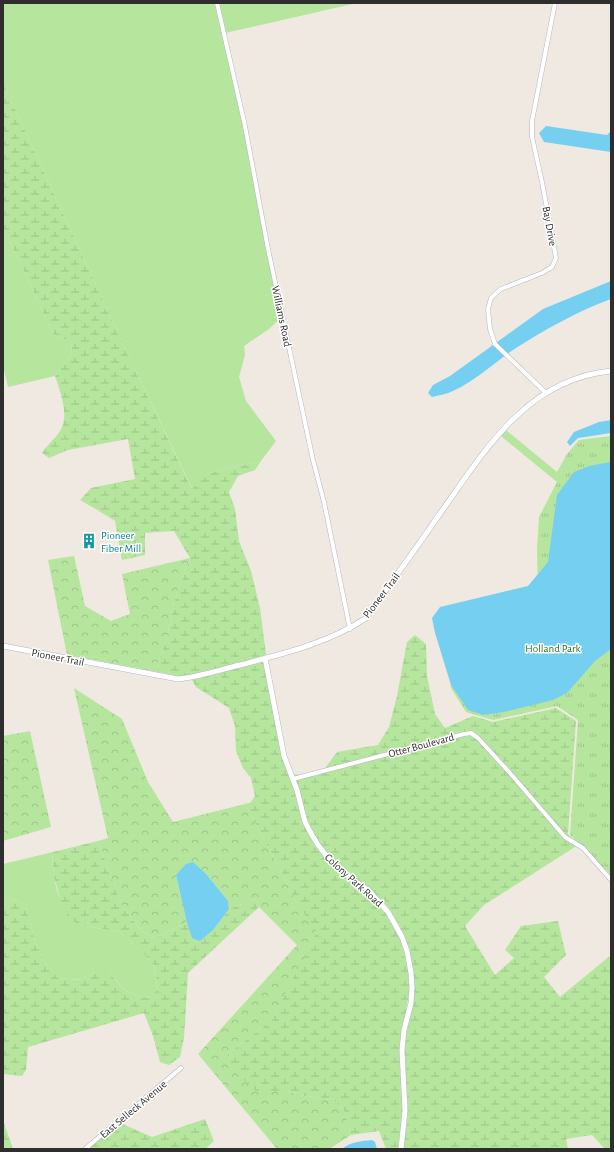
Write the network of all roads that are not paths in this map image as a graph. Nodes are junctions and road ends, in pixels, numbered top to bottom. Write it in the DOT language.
graph roads {
  1 [pos="218,3"];
  2 [pos="555,3"];
  3 [pos="611,371"];
  4 [pos="545,392"];
  5 [pos="350,629"];
  6 [pos="3,646"];
  7 [pos="265,658"];
  8 [pos="293,778"];
  9 [pos="611,880"];
  10 [pos="181,1068"];
  11 [pos="85,1149"];
  12 [pos="401,1149"];
  1 -- 5 [label="street, Williams Road"];
  2 -- 4 [label="street, Bay Drive"];
  3 -- 4 [label="street, Pioneer Trail"];
  4 -- 5 [label="street, Pioneer Trail"];
  5 -- 7 [label="street, Pioneer Trail"];
  6 -- 7 [label="street, Pioneer Trail"];
  7 -- 8 [label="street"];
  8 -- 9 [label="street, Otter Boulevard"];
  8 -- 12 [label="street, Colony Park Road"];
  10 -- 11 [label="street, East Selleck Avenue"];
}
